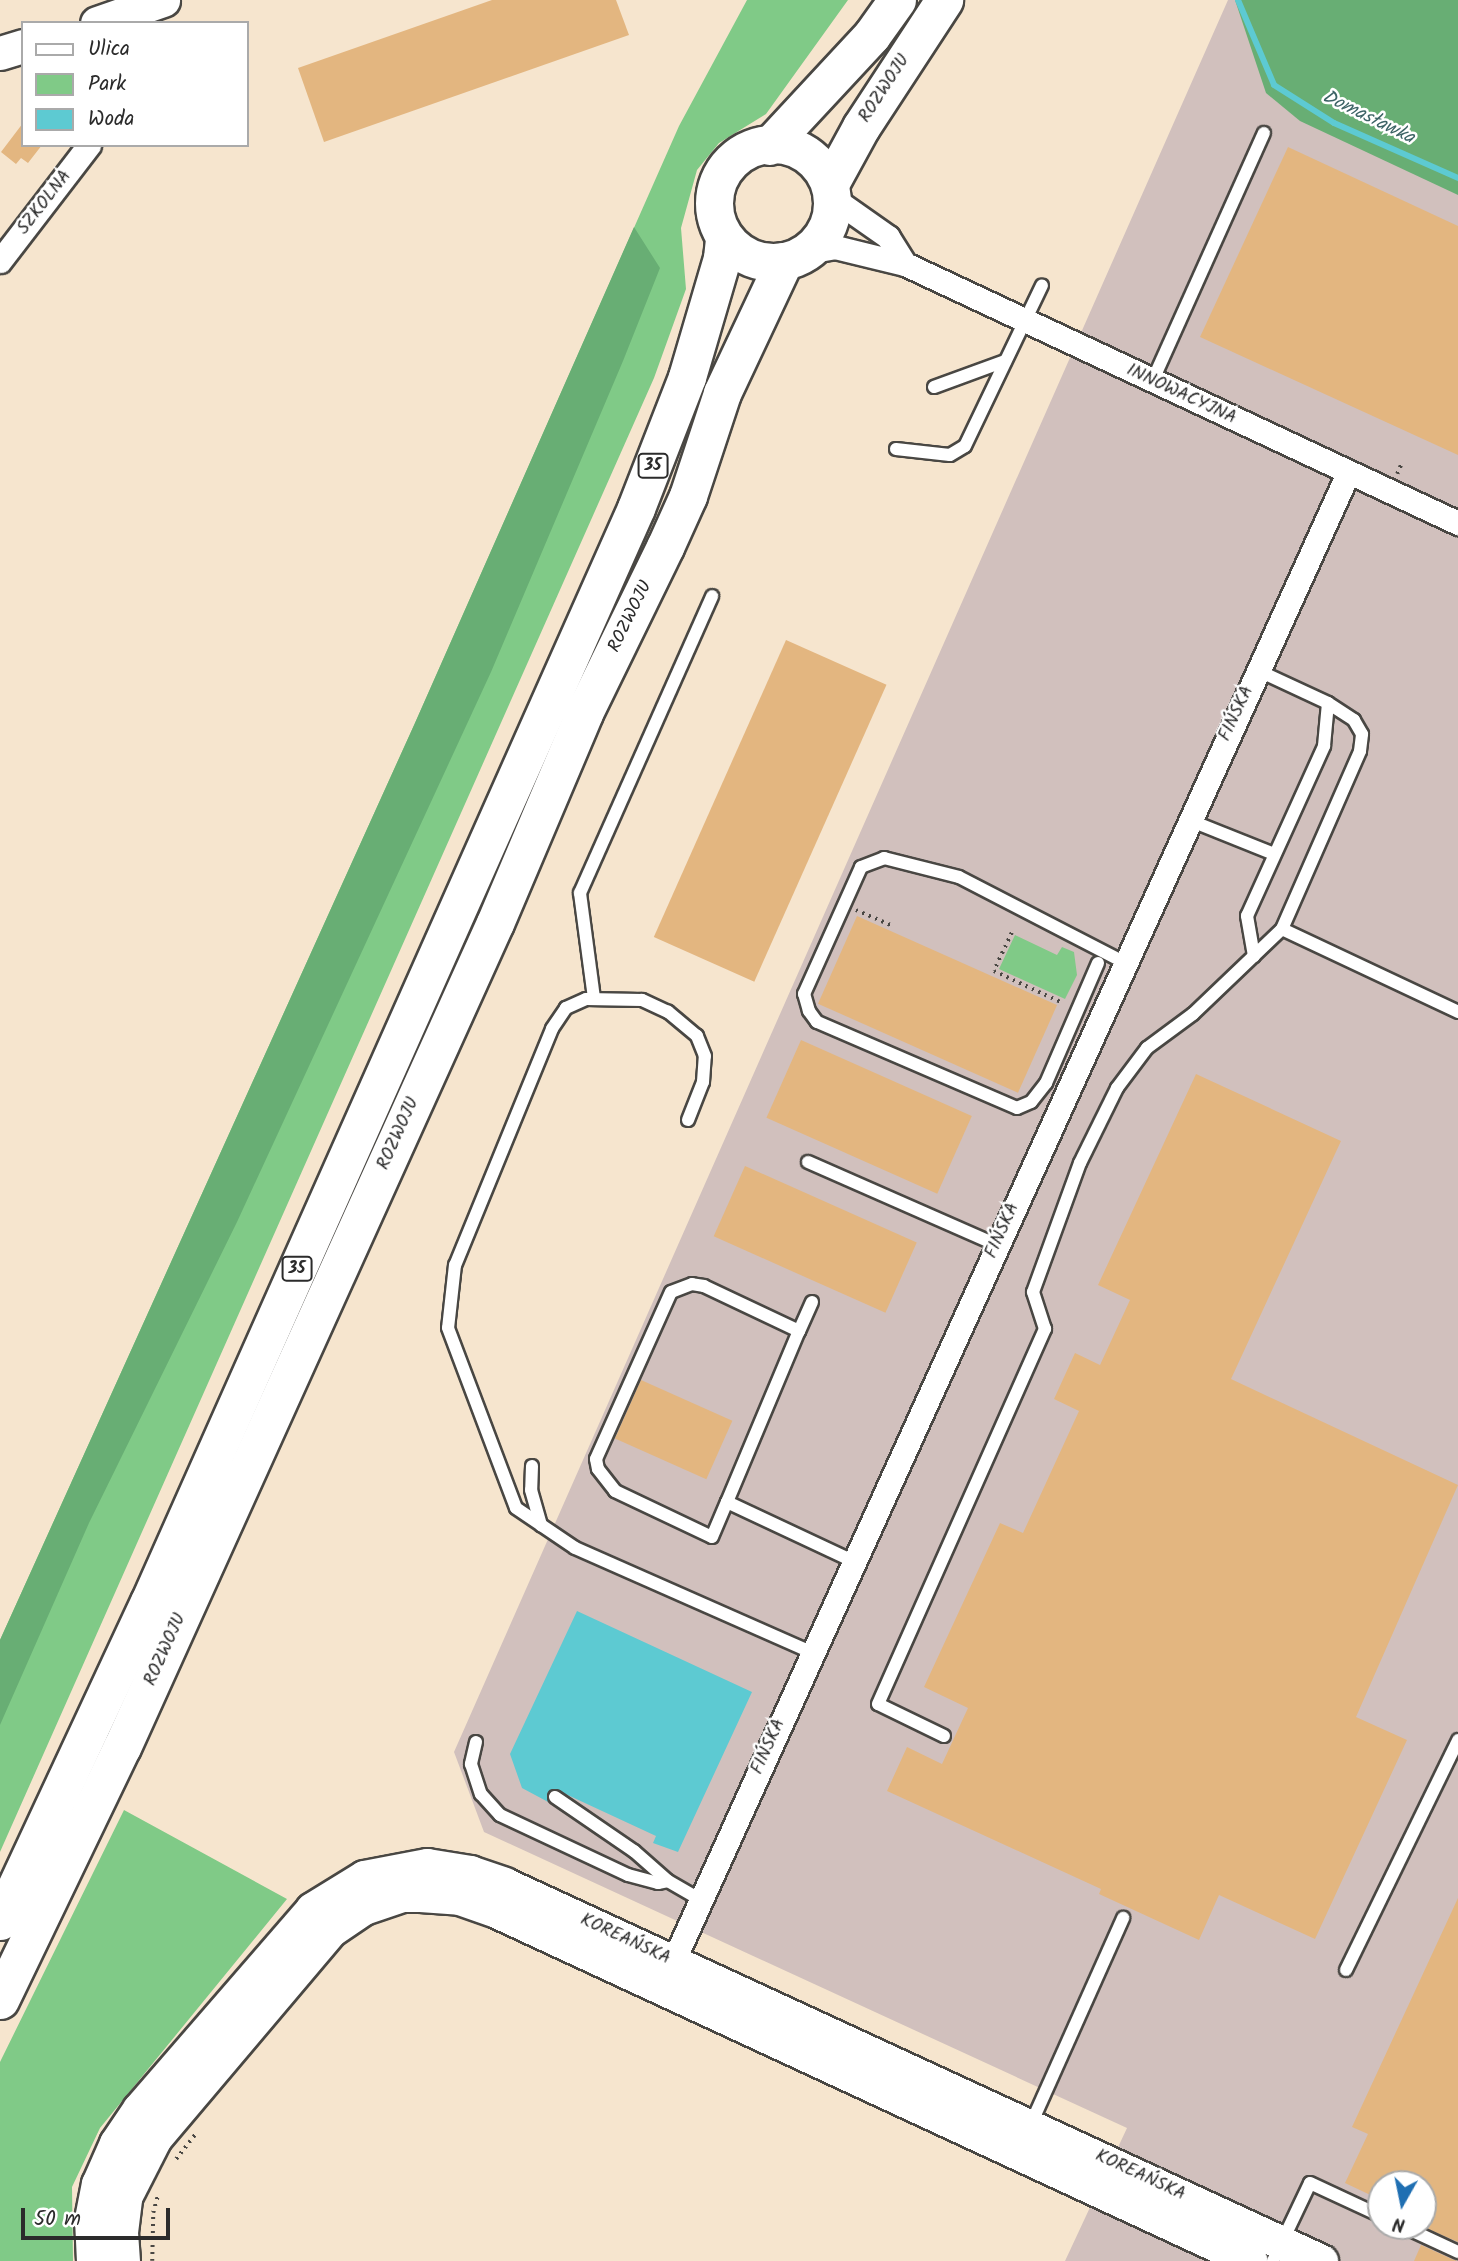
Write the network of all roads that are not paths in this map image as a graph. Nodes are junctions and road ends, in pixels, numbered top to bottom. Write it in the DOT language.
graph roads {
  1 [pos="163,0"];
  2 [pos="897,0"];
  3 [pos="944,0"];
  4 [pos="103,21"];
  5 [pos="21,47"];
  6 [pos="0,53"];
  7 [pos="1264,133"];
  8 [pos="769,146"];
  9 [pos="87,147"];
  10 [pos="833,190"];
  11 [pos="724,240"];
  12 [pos="795,256"];
  13 [pos="0,261"];
  14 [pos="905,264"];
  15 [pos="1042,285"];
  16 [pos="1024,322"];
  17 [pos="1005,361"];
  18 [pos="1152,382"];
  19 [pos="934,387"];
  20 [pos="896,449"];
  21 [pos="1348,473"];
  22 [pos="1458,523"];
  23 [pos="712,596"];
  24 [pos="1257,670"];
  25 [pos="1328,703"];
  26 [pos="1189,820"];
  27 [pos="1274,854"];
  28 [pos="1282,929"];
  29 [pos="1254,956"];
  30 [pos="1124,962"];
  31 [pos="1098,963"];
  32 [pos="594,998"];
  33 [pos="1458,1012"];
  34 [pos="688,1121"];
  35 [pos="808,1161"];
  36 [pos="997,1245"];
  37 [pos="812,1302"];
  38 [pos="799,1331"];
  39 [pos="532,1466"];
  40 [pos="727,1502"];
  41 [pos="541,1526"];
  42 [pos="853,1561"];
  43 [pos="811,1653"];
  44 [pos="944,1736"];
  45 [pos="1458,1740"];
  46 [pos="476,1742"];
  47 [pos="555,1797"];
  48 [pos="668,1881"];
  49 [pos="701,1899"];
  50 [pos="1123,1917"];
  51 [pos="0,1921"];
  52 [pos="1346,1970"];
  53 [pos="667,1976"];
  54 [pos="0,2000"];
  55 [pos="1024,2139"];
  56 [pos="1367,2209"];
  57 [pos="1432,2240"];
  58 [pos="1278,2252"];
  59 [pos="1458,2252"];
  60 [pos="93,2261"];
  61 [pos="123,2261"];
  62 [pos="1251,2261"];
  63 [pos="1321,2261"];
  1 -- 4 [label="street"];
  2 -- 8 [label="main road"];
  3 -- 10 [label="main road, ROZWOJU / 35"];
  5 -- 6 [label="street"];
  7 -- 18 [label="lane"];
  8 -- 10 [label="main road"];
  8 -- 11 [label="main road"];
  9 -- 13 [label="street, SZKOLNA"];
  10 -- 12 [label="main road, 35"];
  10 -- 14 [label="street, INNOWACYJNA"];
  11 -- 12 [label="main road"];
  11 -- 51 [label="main road, ROZWOJU / 35"];
  12 -- 14 [label="street, INNOWACYJNA"];
  12 -- 54 [label="main road, ROZWOJU / 35"];
  14 -- 16 [label="street, INNOWACYJNA"];
  15 -- 16 [label="lane"];
  16 -- 17 [label="lane"];
  16 -- 18 [label="street, INNOWACYJNA"];
  17 -- 19 [label="lane"];
  17 -- 20 [label="lane"];
  18 -- 21 [label="street, INNOWACYJNA"];
  21 -- 22 [label="street, INNOWACYJNA"];
  21 -- 24 [label="street, FIŃSKA"];
  23 -- 32 [label="lane"];
  24 -- 25 [label="lane"];
  24 -- 26 [label="street, FIŃSKA"];
  25 -- 27 [label="lane"];
  25 -- 28 [label="lane"];
  26 -- 27 [label="lane"];
  26 -- 30 [label="street, FIŃSKA"];
  27 -- 29 [label="lane"];
  28 -- 29 [label="lane"];
  28 -- 33 [label="lane"];
  29 -- 44 [label="lane"];
  30 -- 31 [label="lane"];
  30 -- 36 [label="street, FIŃSKA"];
  32 -- 34 [label="lane"];
  32 -- 41 [label="lane"];
  35 -- 36 [label="lane"];
  36 -- 42 [label="street, FIŃSKA"];
  37 -- 38 [label="lane"];
  38 -- 40 [label="lane"];
  38 -- 40 [label="lane"];
  39 -- 41 [label="lane"];
  40 -- 42 [label="lane"];
  41 -- 43 [label="lane"];
  42 -- 43 [label="street, FIŃSKA"];
  43 -- 49 [label="street, FIŃSKA"];
  45 -- 52 [label="lane"];
  46 -- 48 [label="lane"];
  47 -- 48 [label="lane"];
  48 -- 49 [label="lane"];
  49 -- 53 [label="street, FIŃSKA"];
  50 -- 55 [label="lane"];
  53 -- 55 [label="street, KOREAŃSKA"];
  53 -- 60 [label="street, KOREAŃSKA"];
  53 -- 61 [label="street, KOREAŃSKA"];
  55 -- 58 [label="street, KOREAŃSKA"];
  55 -- 62 [label="street, KOREAŃSKA"];
  56 -- 58 [label="lane"];
  57 -- 59 [label="lane"];
  58 -- 63 [label="street, KOREAŃSKA"];
}
